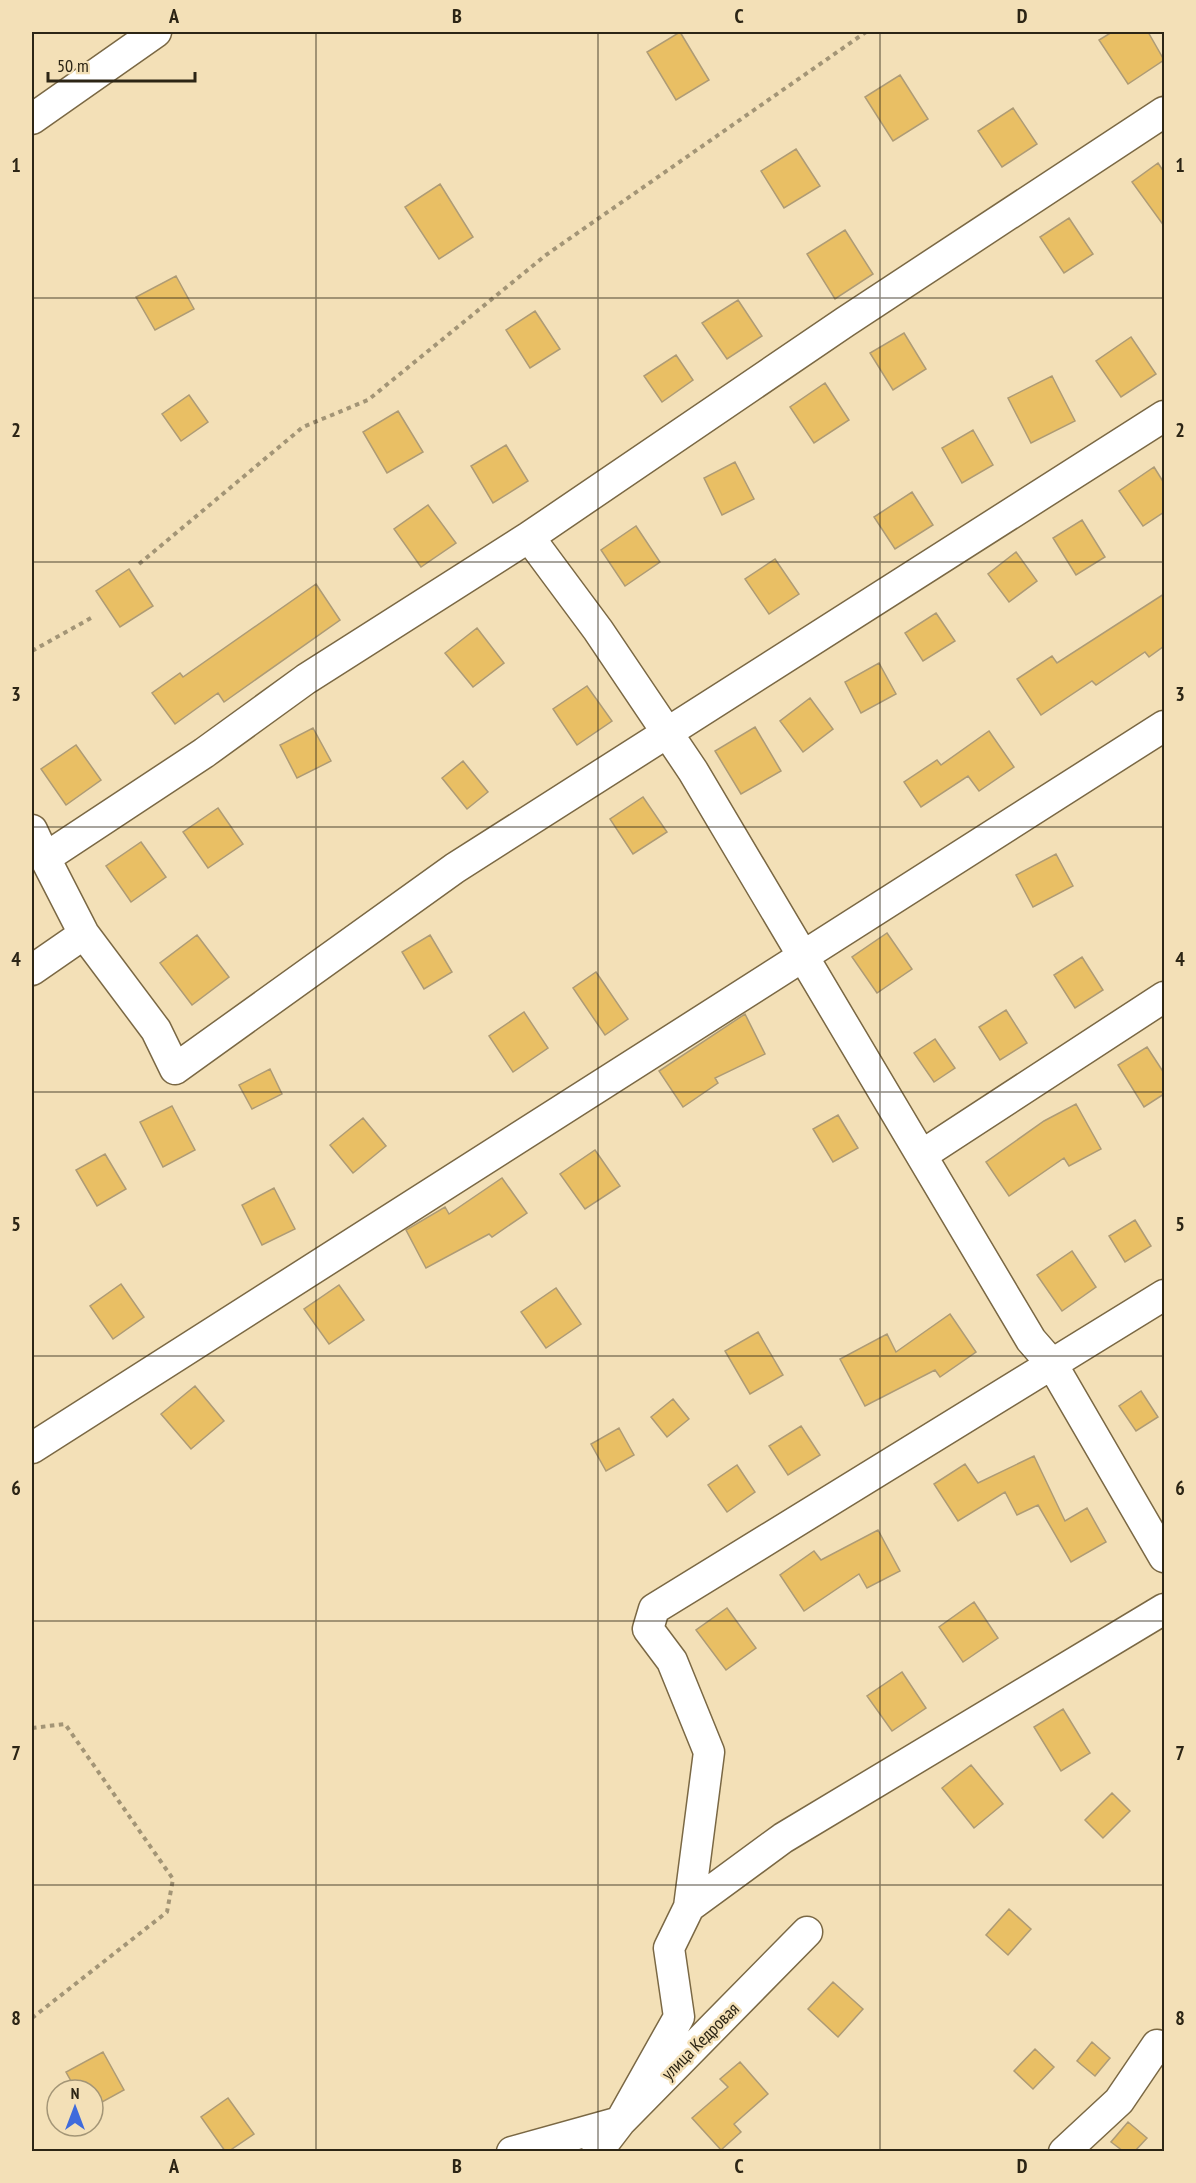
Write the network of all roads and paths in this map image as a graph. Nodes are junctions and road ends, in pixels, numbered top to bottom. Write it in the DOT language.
graph roads {
  1 [pos="156,32"];
  2 [pos="866,32"];
  3 [pos="1164,111"];
  4 [pos="32,119"];
  5 [pos="1164,416"];
  6 [pos="529,537"];
  7 [pos="139,564"];
  8 [pos="91,618"];
  9 [pos="32,651"];
  10 [pos="1164,726"];
  11 [pos="668,734"];
  12 [pos="32,830"];
  13 [pos="45,858"];
  14 [pos="84,934"];
  15 [pos="804,955"];
  16 [pos="32,970"];
  17 [pos="1164,997"];
  18 [pos="922,1155"];
  19 [pos="1164,1295"];
  20 [pos="1052,1364"];
  21 [pos="32,1448"];
  22 [pos="1164,1557"];
  23 [pos="1164,1609"];
  24 [pos="32,1728"];
  25 [pos="689,1907"];
  26 [pos="807,1932"];
  27 [pos="32,2018"];
  28 [pos="1162,2043"];
  29 [pos="621,2122"];
  30 [pos="512,2151"];
  31 [pos="597,2151"];
  32 [pos="1064,2151"];
  1 -- 4 [label="street"];
  2 -- 7 [label="path"];
  3 -- 6 [label="street"];
  5 -- 11 [label="street"];
  6 -- 11 [label="street"];
  6 -- 13 [label="street"];
  8 -- 9 [label="path"];
  10 -- 15 [label="street"];
  11 -- 14 [label="street"];
  11 -- 15 [label="street"];
  12 -- 13 [label="street"];
  13 -- 14 [label="street"];
  14 -- 16 [label="street"];
  15 -- 18 [label="street"];
  15 -- 21 [label="street"];
  17 -- 18 [label="street"];
  18 -- 20 [label="street"];
  19 -- 20 [label="street"];
  20 -- 22 [label="street"];
  20 -- 25 [label="street"];
  23 -- 25 [label="street"];
  24 -- 27 [label="path"];
  25 -- 29 [label="street"];
  26 -- 29 [label="street, улица Кедровая"];
  28 -- 32 [label="street"];
  29 -- 30 [label="street"];
  29 -- 31 [label="street, улица Кедровая"];
}
